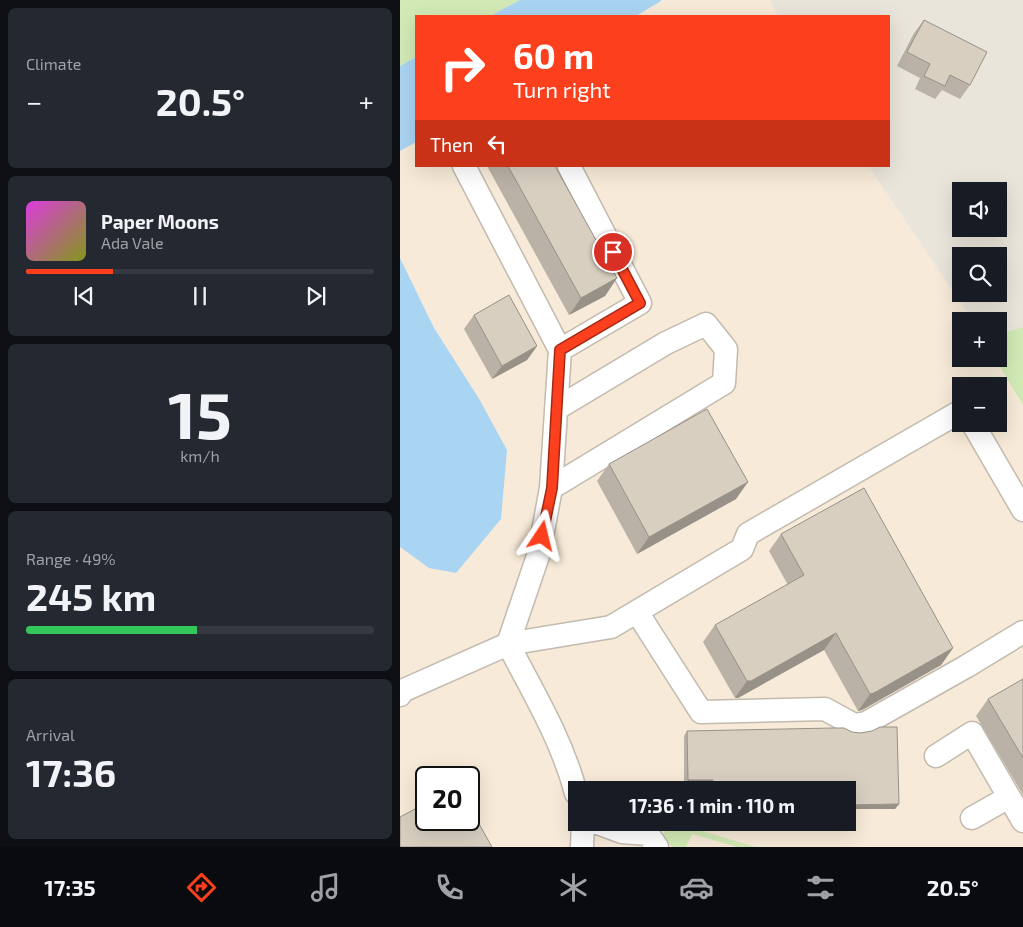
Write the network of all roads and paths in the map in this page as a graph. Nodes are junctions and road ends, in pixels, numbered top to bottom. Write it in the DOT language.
graph roads {
  1 [pos="465,167"];
  2 [pos="570,167"];
  3 [pos="560,350"];
  4 [pos="556,409"];
  5 [pos="952,417"];
  6 [pos="978,432"];
  7 [pos="552,488"];
  8 [pos="1023,510"];
  9 [pos="637,612"];
  10 [pos="1023,632"];
  11 [pos="508,644"];
  12 [pos="401,692"];
  13 [pos="936,756"];
  14 [pos="573,781"];
  15 [pos="1009,797"];
  16 [pos="972,818"];
  17 [pos="1023,821"];
  18 [pos="583,831"];
  19 [pos="619,831"];
  20 [pos="582,847"];
  21 [pos="658,847"];
  1 -- 3 [label="street"];
  2 -- 3 [label="street"];
  3 -- 4 [label="street"];
  4 -- 7 [label="street"];
  4 -- 7 [label="street"];
  5 -- 9 [label="street"];
  6 -- 8 [label="street"];
  7 -- 11 [label="street"];
  9 -- 10 [label="street"];
  9 -- 11 [label="street"];
  11 -- 12 [label="street"];
  11 -- 14 [label="street"];
  13 -- 15 [label="street"];
  15 -- 16 [label="street"];
  15 -- 17 [label="street"];
  18 -- 20 [label="street"];
  19 -- 21 [label="street"];
}
